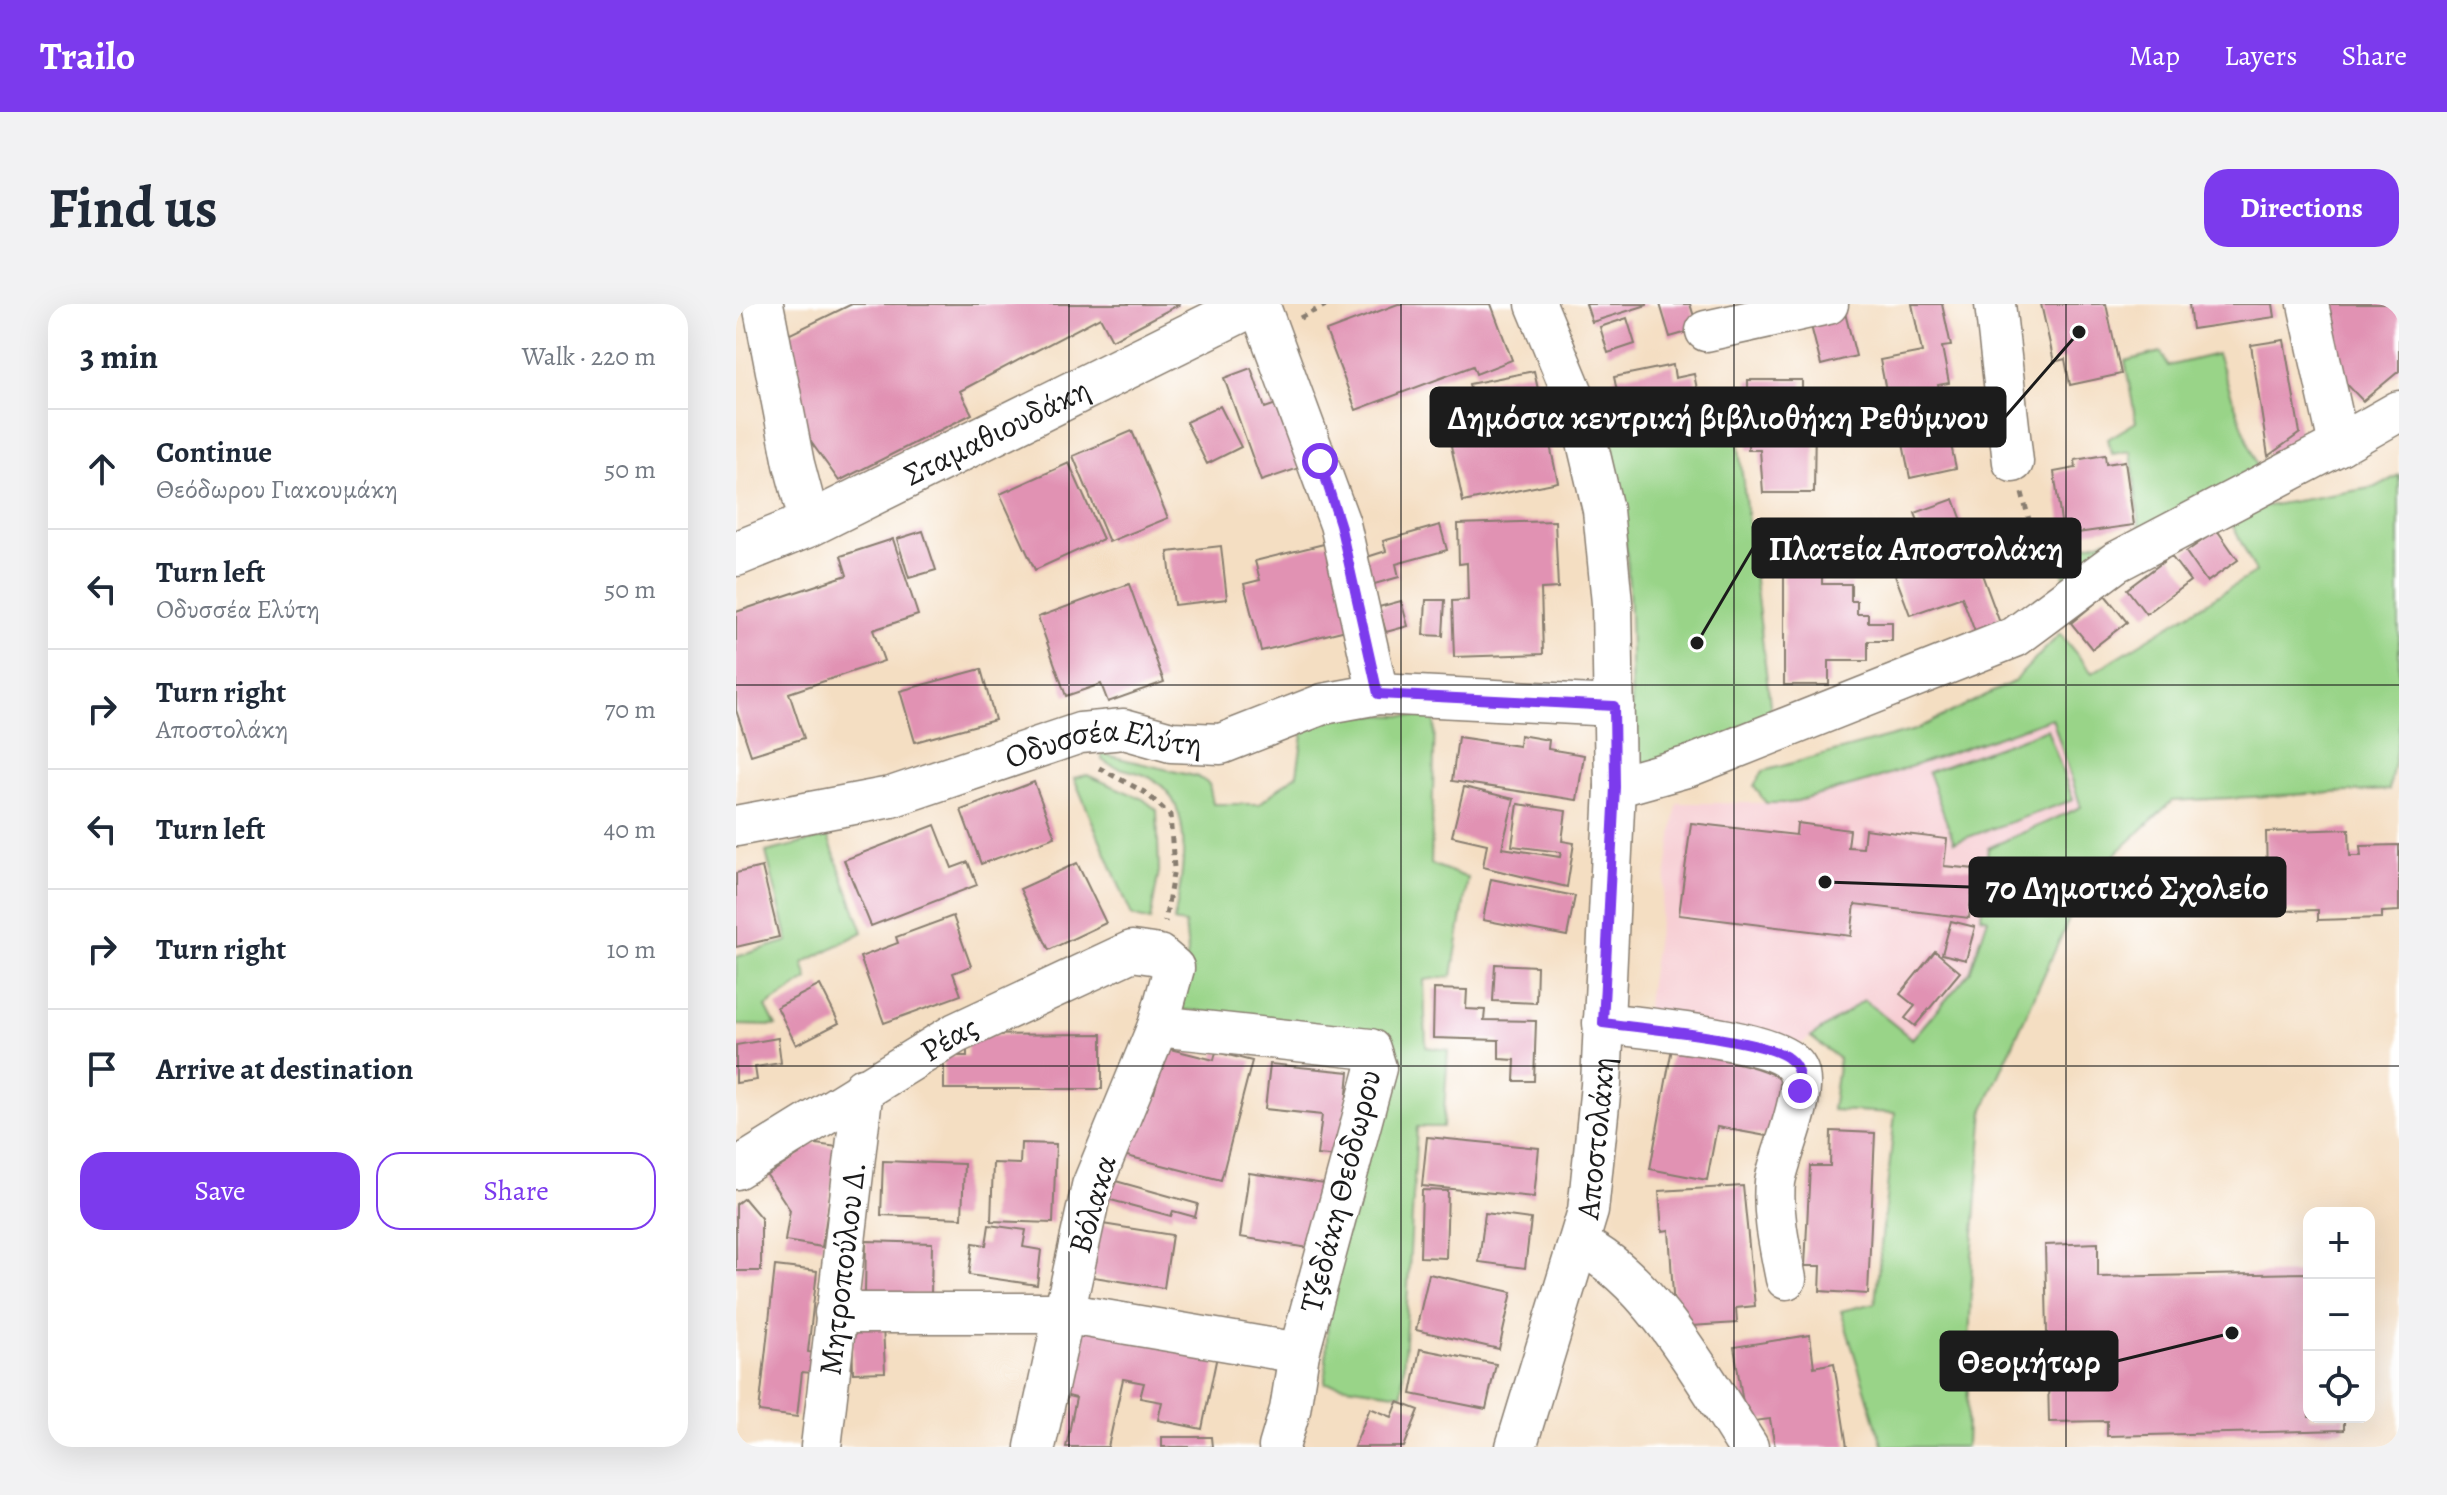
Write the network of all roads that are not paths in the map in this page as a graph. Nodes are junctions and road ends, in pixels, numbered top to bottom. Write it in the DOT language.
graph roads {
  1 [pos="761,304"];
  2 [pos="1256,304"];
  3 [pos="1536,304"];
  4 [pos="1828,304"];
  5 [pos="1995,304"];
  6 [pos="2308,304"];
  7 [pos="736,315"];
  8 [pos="1706,331"];
  9 [pos="2399,411"];
  10 [pos="2339,445"];
  11 [pos="2013,462"];
  12 [pos="810,524"];
  13 [pos="736,554"];
  14 [pos="1378,694"];
  15 [pos="1614,706"];
  16 [pos="1615,787"];
  17 [pos="736,826"];
  18 [pos="1167,961"];
  19 [pos="1603,1023"];
  20 [pos="1158,1026"];
  21 [pos="863,1088"];
  22 [pos="736,1169"];
  23 [pos="1580,1245"];
  24 [pos="1786,1279"];
  25 [pos="835,1313"];
  26 [pos="1063,1313"];
  27 [pos="1299,1353"];
  28 [pos="821,1447"];
  29 [pos="1035,1447"];
  30 [pos="1279,1447"];
  31 [pos="1516,1447"];
  32 [pos="1748,1447"];
  1 -- 7 [label="street"];
  1 -- 12 [label="street"];
  2 -- 12 [label="main road, Σταμαθιουδάκη"];
  2 -- 14 [label="street"];
  3 -- 15 [label="street, Αποστολάκη"];
  4 -- 8 [label="street"];
  5 -- 11 [label="street"];
  6 -- 10 [label="street"];
  9 -- 10 [label="street"];
  10 -- 16 [label="street"];
  12 -- 13 [label="main road, Σταμαθιουδάκη"];
  14 -- 15 [label="street, Οδυσσέα Ελύτη"];
  14 -- 17 [label="street, Οδυσσέα Ελύτη"];
  15 -- 16 [label="street, Αποστολάκη"];
  16 -- 19 [label="street, Αποστολάκη"];
  18 -- 20 [label="street, Βόλακα"];
  18 -- 21 [label="street, Ρέας"];
  19 -- 23 [label="street, Αποστολάκη"];
  19 -- 24 [label="street"];
  20 -- 26 [label="street, Βόλακα"];
  20 -- 27 [label="street, Τζεδάκη Θεόδωρου"];
  21 -- 22 [label="street, Ρέας"];
  21 -- 25 [label="street, Μητροπούλου Δ."];
  23 -- 31 [label="street, Αποστολάκη"];
  23 -- 32 [label="street"];
  25 -- 26 [label="street"];
  25 -- 28 [label="street, Μητροπούλου Δ."];
  26 -- 27 [label="street"];
  26 -- 29 [label="street, Βόλακα"];
  27 -- 30 [label="street, Τζεδάκη Θεόδωρου"];
}
